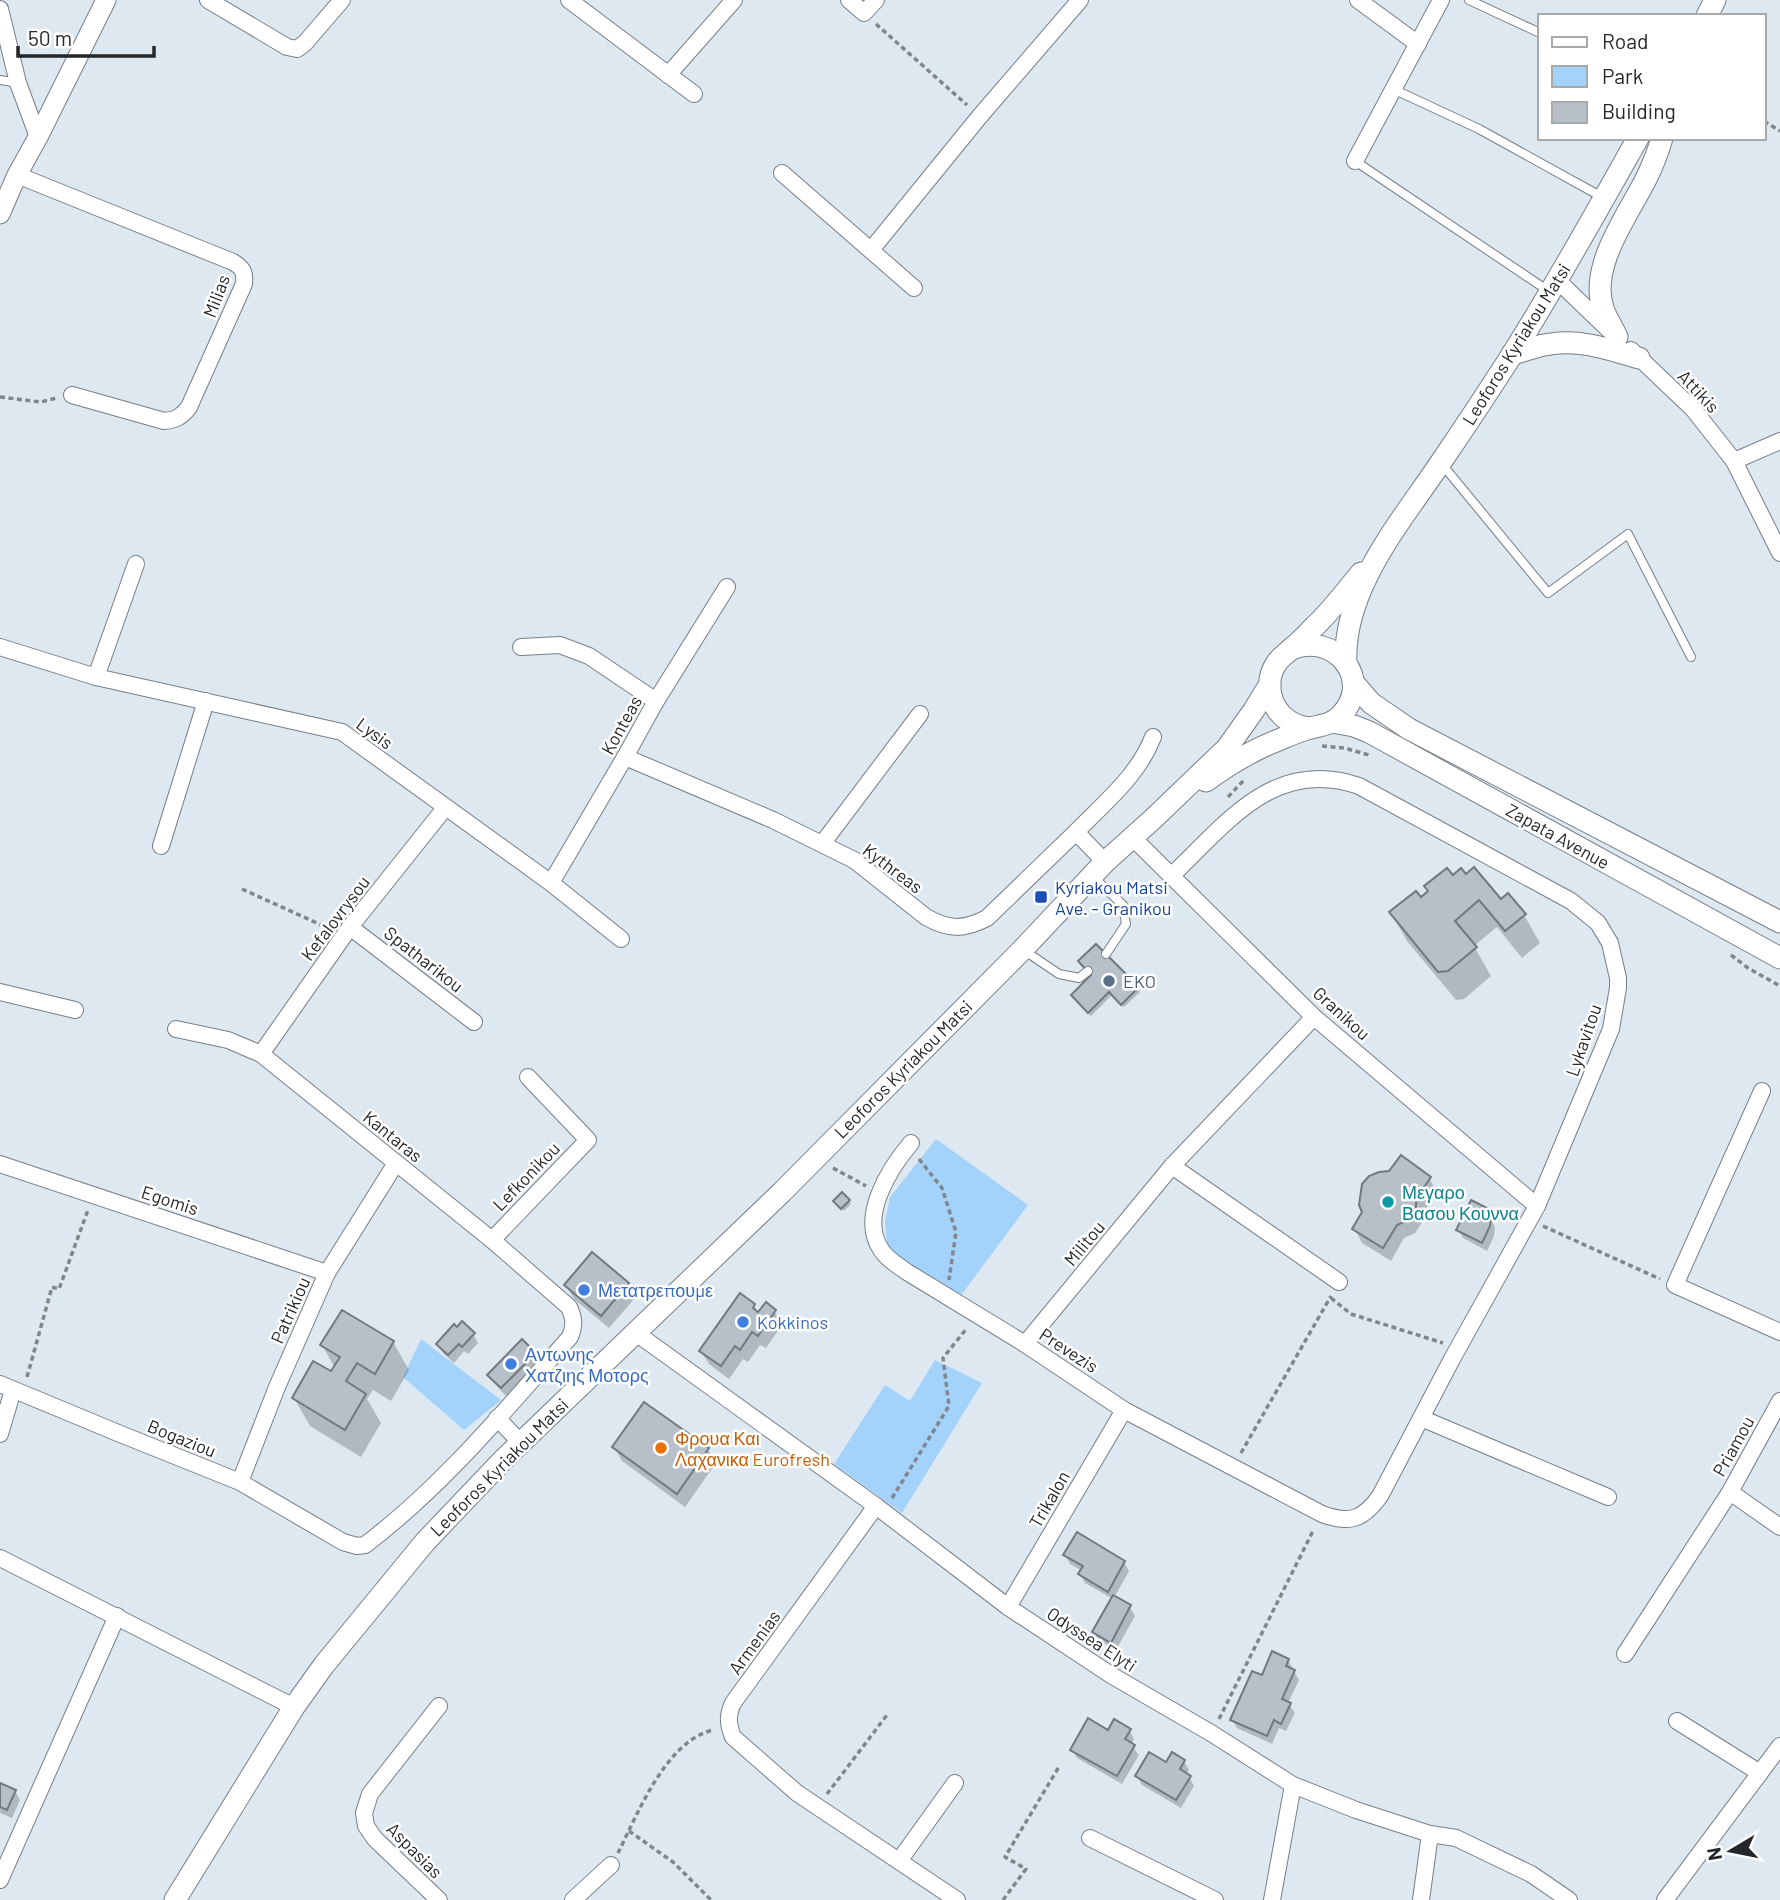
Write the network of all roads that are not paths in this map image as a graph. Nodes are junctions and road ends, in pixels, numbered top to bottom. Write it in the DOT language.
graph roads {
  1 [pos="106,0"];
  2 [pos="208,0"];
  3 [pos="342,0"];
  4 [pos="569,0"];
  5 [pos="734,0"];
  6 [pos="849,0"];
  7 [pos="876,0"];
  8 [pos="1080,0"];
  9 [pos="1358,0"];
  10 [pos="1469,0"];
  11 [pos="1440,1"];
  12 [pos="0,9"];
  13 [pos="1538,32"];
  14 [pos="1418,44"];
  15 [pos="668,75"];
  16 [pos="0,80"];
  17 [pos="18,83"];
  18 [pos="1393,89"];
  19 [pos="694,94"];
  20 [pos="38,137"];
  21 [pos="1637,140"];
  22 [pos="1661,140"];
  23 [pos="1355,161"];
  24 [pos="782,173"];
  25 [pos="17,174"];
  26 [pos="1604,198"];
  27 [pos="0,214"];
  28 [pos="871,250"];
  29 [pos="1555,286"];
  30 [pos="914,288"];
  31 [pos="1617,337"];
  32 [pos="1513,354"];
  33 [pos="1639,358"];
  34 [pos="72,395"];
  35 [pos="1780,441"];
  36 [pos="1734,461"];
  37 [pos="1441,463"];
  38 [pos="1385,544"];
  39 [pos="1780,553"];
  40 [pos="136,564"];
  41 [pos="727,587"];
  42 [pos="0,647"];
  43 [pos="521,647"];
  44 [pos="1291,649"];
  45 [pos="1691,657"];
  46 [pos="1350,673"];
  47 [pos="96,677"];
  48 [pos="1270,684"];
  49 [pos="206,701"];
  50 [pos="656,701"];
  51 [pos="920,714"];
  52 [pos="1332,722"];
  53 [pos="1309,728"];
  54 [pos="1153,737"];
  55 [pos="625,757"];
  56 [pos="445,808"];
  57 [pos="1153,819"];
  58 [pos="1076,832"];
  59 [pos="1132,837"];
  60 [pos="822,844"];
  61 [pos="161,846"];
  62 [pos="1099,869"];
  63 [pos="1172,875"];
  64 [pos="551,884"];
  65 [pos="1780,922"];
  66 [pos="347,931"];
  67 [pos="621,939"];
  68 [pos="1023,949"];
  69 [pos="1106,954"];
  70 [pos="1780,958"];
  71 [pos="1088,971"];
  72 [pos="0,992"];
  73 [pos="75,1010"];
  74 [pos="1314,1017"];
  75 [pos="474,1022"];
  76 [pos="176,1029"];
  77 [pos="261,1054"];
  78 [pos="528,1077"];
  79 [pos="1762,1091"];
  80 [pos="909,1145"];
  81 [pos="396,1163"];
  82 [pos="0,1164"];
  83 [pos="1172,1166"];
  84 [pos="1533,1213"];
  85 [pos="492,1240"];
  86 [pos="327,1273"];
  87 [pos="1339,1282"];
  88 [pos="636,1332"];
  89 [pos="1780,1332"];
  90 [pos="1025,1344"];
  91 [pos="11,1389"];
  92 [pos="1780,1401"];
  93 [pos="1124,1410"];
  94 [pos="497,1418"];
  95 [pos="1421,1418"];
  96 [pos="0,1434"];
  97 [pos="521,1443"];
  98 [pos="240,1482"];
  99 [pos="1730,1492"];
  100 [pos="1608,1497"];
  101 [pos="880,1509"];
  102 [pos="1349,1520"];
  103 [pos="1780,1527"];
  104 [pos="0,1558"];
  105 [pos="1008,1607"];
  106 [pos="117,1616"];
  107 [pos="1625,1654"];
  108 [pos="439,1706"];
  109 [pos="295,1707"];
  110 [pos="1677,1721"];
  111 [pos="1780,1746"];
  112 [pos="1760,1773"];
  113 [pos="955,1783"];
  114 [pos="1293,1786"];
  115 [pos="1430,1833"];
  116 [pos="1090,1838"];
  117 [pos="899,1861"];
  118 [pos="611,1865"];
  119 [pos="0,1880"];
  120 [pos="429,1897"];
  121 [pos="175,1900"];
  122 [pos="573,1900"];
  123 [pos="957,1900"];
  124 [pos="1215,1900"];
  125 [pos="1272,1900"];
  126 [pos="1421,1900"];
  127 [pos="1569,1900"];
  128 [pos="1665,1900"];
  1 -- 20 [label="street"];
  2 -- 3 [label="street"];
  4 -- 15 [label="street"];
  5 -- 15 [label="street"];
  6 -- 7 [label="street"];
  8 -- 28 [label="street"];
  9 -- 14 [label="street"];
  10 -- 13 [label="lane"];
  11 -- 14 [label="street"];
  12 -- 17 [label="street"];
  14 -- 18 [label="street"];
  15 -- 19 [label="street"];
  16 -- 17 [label="lane"];
  17 -- 20 [label="street"];
  18 -- 23 [label="street"];
  18 -- 26 [label="lane"];
  20 -- 25 [label="street"];
  21 -- 26 [label="main road, Leoforos Kyriakou Matsi"];
  22 -- 31 [label="main road"];
  23 -- 29 [label="lane"];
  24 -- 28 [label="street"];
  25 -- 27 [label="street"];
  25 -- 34 [label="street, Milias"];
  26 -- 29 [label="main road, Leoforos Kyriakou Matsi"];
  28 -- 30 [label="street"];
  29 -- 31 [label="street, Attikis"];
  29 -- 32 [label="main road, Leoforos Kyriakou Matsi"];
  31 -- 33 [label="street, Attikis"];
  32 -- 33 [label="main road"];
  32 -- 37 [label="main road, Leoforos Kyriakou Matsi"];
  33 -- 36 [label="street, Attikis"];
  35 -- 36 [label="street"];
  36 -- 39 [label="street, Attikis"];
  37 -- 38 [label="main road, Leoforos Kyriakou Matsi"];
  37 -- 45 [label="lane"];
  38 -- 44 [label="main road, Leoforos Kyriakou Matsi"];
  38 -- 46 [label="main road, Leoforos Kyriakou Matsi"];
  40 -- 47 [label="street"];
  41 -- 50 [label="street, Konteas"];
  42 -- 47 [label="street, Lysis"];
  43 -- 50 [label="street"];
  44 -- 46 [label="main road"];
  44 -- 48 [label="main road, Leoforos Kyriakou Matsi"];
  46 -- 52 [label="main road, Leoforos Kyriakou Matsi"];
  46 -- 65 [label="main road, Zapata Avenue"];
  47 -- 49 [label="street, Lysis"];
  48 -- 53 [label="main road"];
  48 -- 57 [label="main road, Leoforos Kyriakou Matsi"];
  49 -- 56 [label="street, Lysis"];
  49 -- 61 [label="street"];
  50 -- 55 [label="street, Konteas"];
  51 -- 60 [label="street"];
  52 -- 53 [label="main road, Leoforos Kyriakou Matsi"];
  52 -- 70 [label="main road, Zapata Avenue"];
  53 -- 57 [label="main road, Leoforos Kyriakou Matsi"];
  54 -- 58 [label="street, Kythreas"];
  55 -- 60 [label="street, Kythreas"];
  55 -- 64 [label="street, Konteas"];
  56 -- 64 [label="street, Lysis"];
  56 -- 66 [label="street, Kefalovrysou"];
  57 -- 59 [label="main road, Leoforos Kyriakou Matsi"];
  58 -- 60 [label="street, Kythreas"];
  58 -- 62 [label="street"];
  59 -- 62 [label="main road, Leoforos Kyriakou Matsi"];
  59 -- 63 [label="street, Granikou"];
  62 -- 68 [label="main road, Leoforos Kyriakou Matsi"];
  62 -- 69 [label="lane"];
  63 -- 74 [label="street, Granikou"];
  63 -- 84 [label="street, Lykavitou"];
  64 -- 67 [label="street, Lysis"];
  66 -- 75 [label="street, Spatharikou"];
  66 -- 77 [label="street, Kefalovrysou"];
  68 -- 71 [label="lane"];
  68 -- 88 [label="main road, Leoforos Kyriakou Matsi"];
  72 -- 73 [label="street"];
  74 -- 83 [label="street, Militou"];
  74 -- 84 [label="street, Granikou"];
  76 -- 77 [label="street, Kantaras"];
  77 -- 81 [label="street, Kantaras"];
  78 -- 85 [label="street, Lefkonikou"];
  79 -- 89 [label="street"];
  80 -- 90 [label="street, Prevezis"];
  81 -- 85 [label="street, Kantaras"];
  81 -- 86 [label="street, Patrikiou"];
  82 -- 86 [label="street, Egomis"];
  83 -- 87 [label="street"];
  83 -- 90 [label="street, Militou"];
  84 -- 95 [label="street, Lykavitou"];
  85 -- 94 [label="street, Kantaras"];
  86 -- 98 [label="street, Patrikiou"];
  88 -- 97 [label="main road, Leoforos Kyriakou Matsi"];
  88 -- 101 [label="street, Odyssea Elyti"];
  90 -- 93 [label="street, Prevezis"];
  91 -- 96 [label="street"];
  91 -- 98 [label="street, Bogaziou"];
  92 -- 99 [label="street, Priamou"];
  93 -- 102 [label="street, Prevezis"];
  93 -- 105 [label="street, Trikalon"];
  94 -- 97 [label="street"];
  94 -- 98 [label="street, Bogaziou"];
  95 -- 100 [label="street"];
  95 -- 102 [label="street, Lykavitou"];
  97 -- 109 [label="main road, Leoforos Kyriakou Matsi"];
  99 -- 103 [label="street, Priamou"];
  99 -- 107 [label="street"];
  101 -- 105 [label="street, Odyssea Elyti"];
  101 -- 117 [label="street, Armenias"];
  104 -- 106 [label="street"];
  105 -- 114 [label="street, Odyssea Elyti"];
  106 -- 109 [label="street"];
  106 -- 119 [label="street"];
  108 -- 120 [label="street, Aspasias"];
  109 -- 121 [label="main road, Leoforos Kyriakou Matsi"];
  110 -- 112 [label="street"];
  111 -- 112 [label="street"];
  112 -- 128 [label="street"];
  113 -- 117 [label="street"];
  114 -- 115 [label="street, Odyssea Elyti"];
  114 -- 125 [label="street"];
  115 -- 126 [label="street"];
  115 -- 127 [label="street, Odyssea Elyti"];
  116 -- 124 [label="street"];
  117 -- 123 [label="street"];
  118 -- 122 [label="street"];
}
